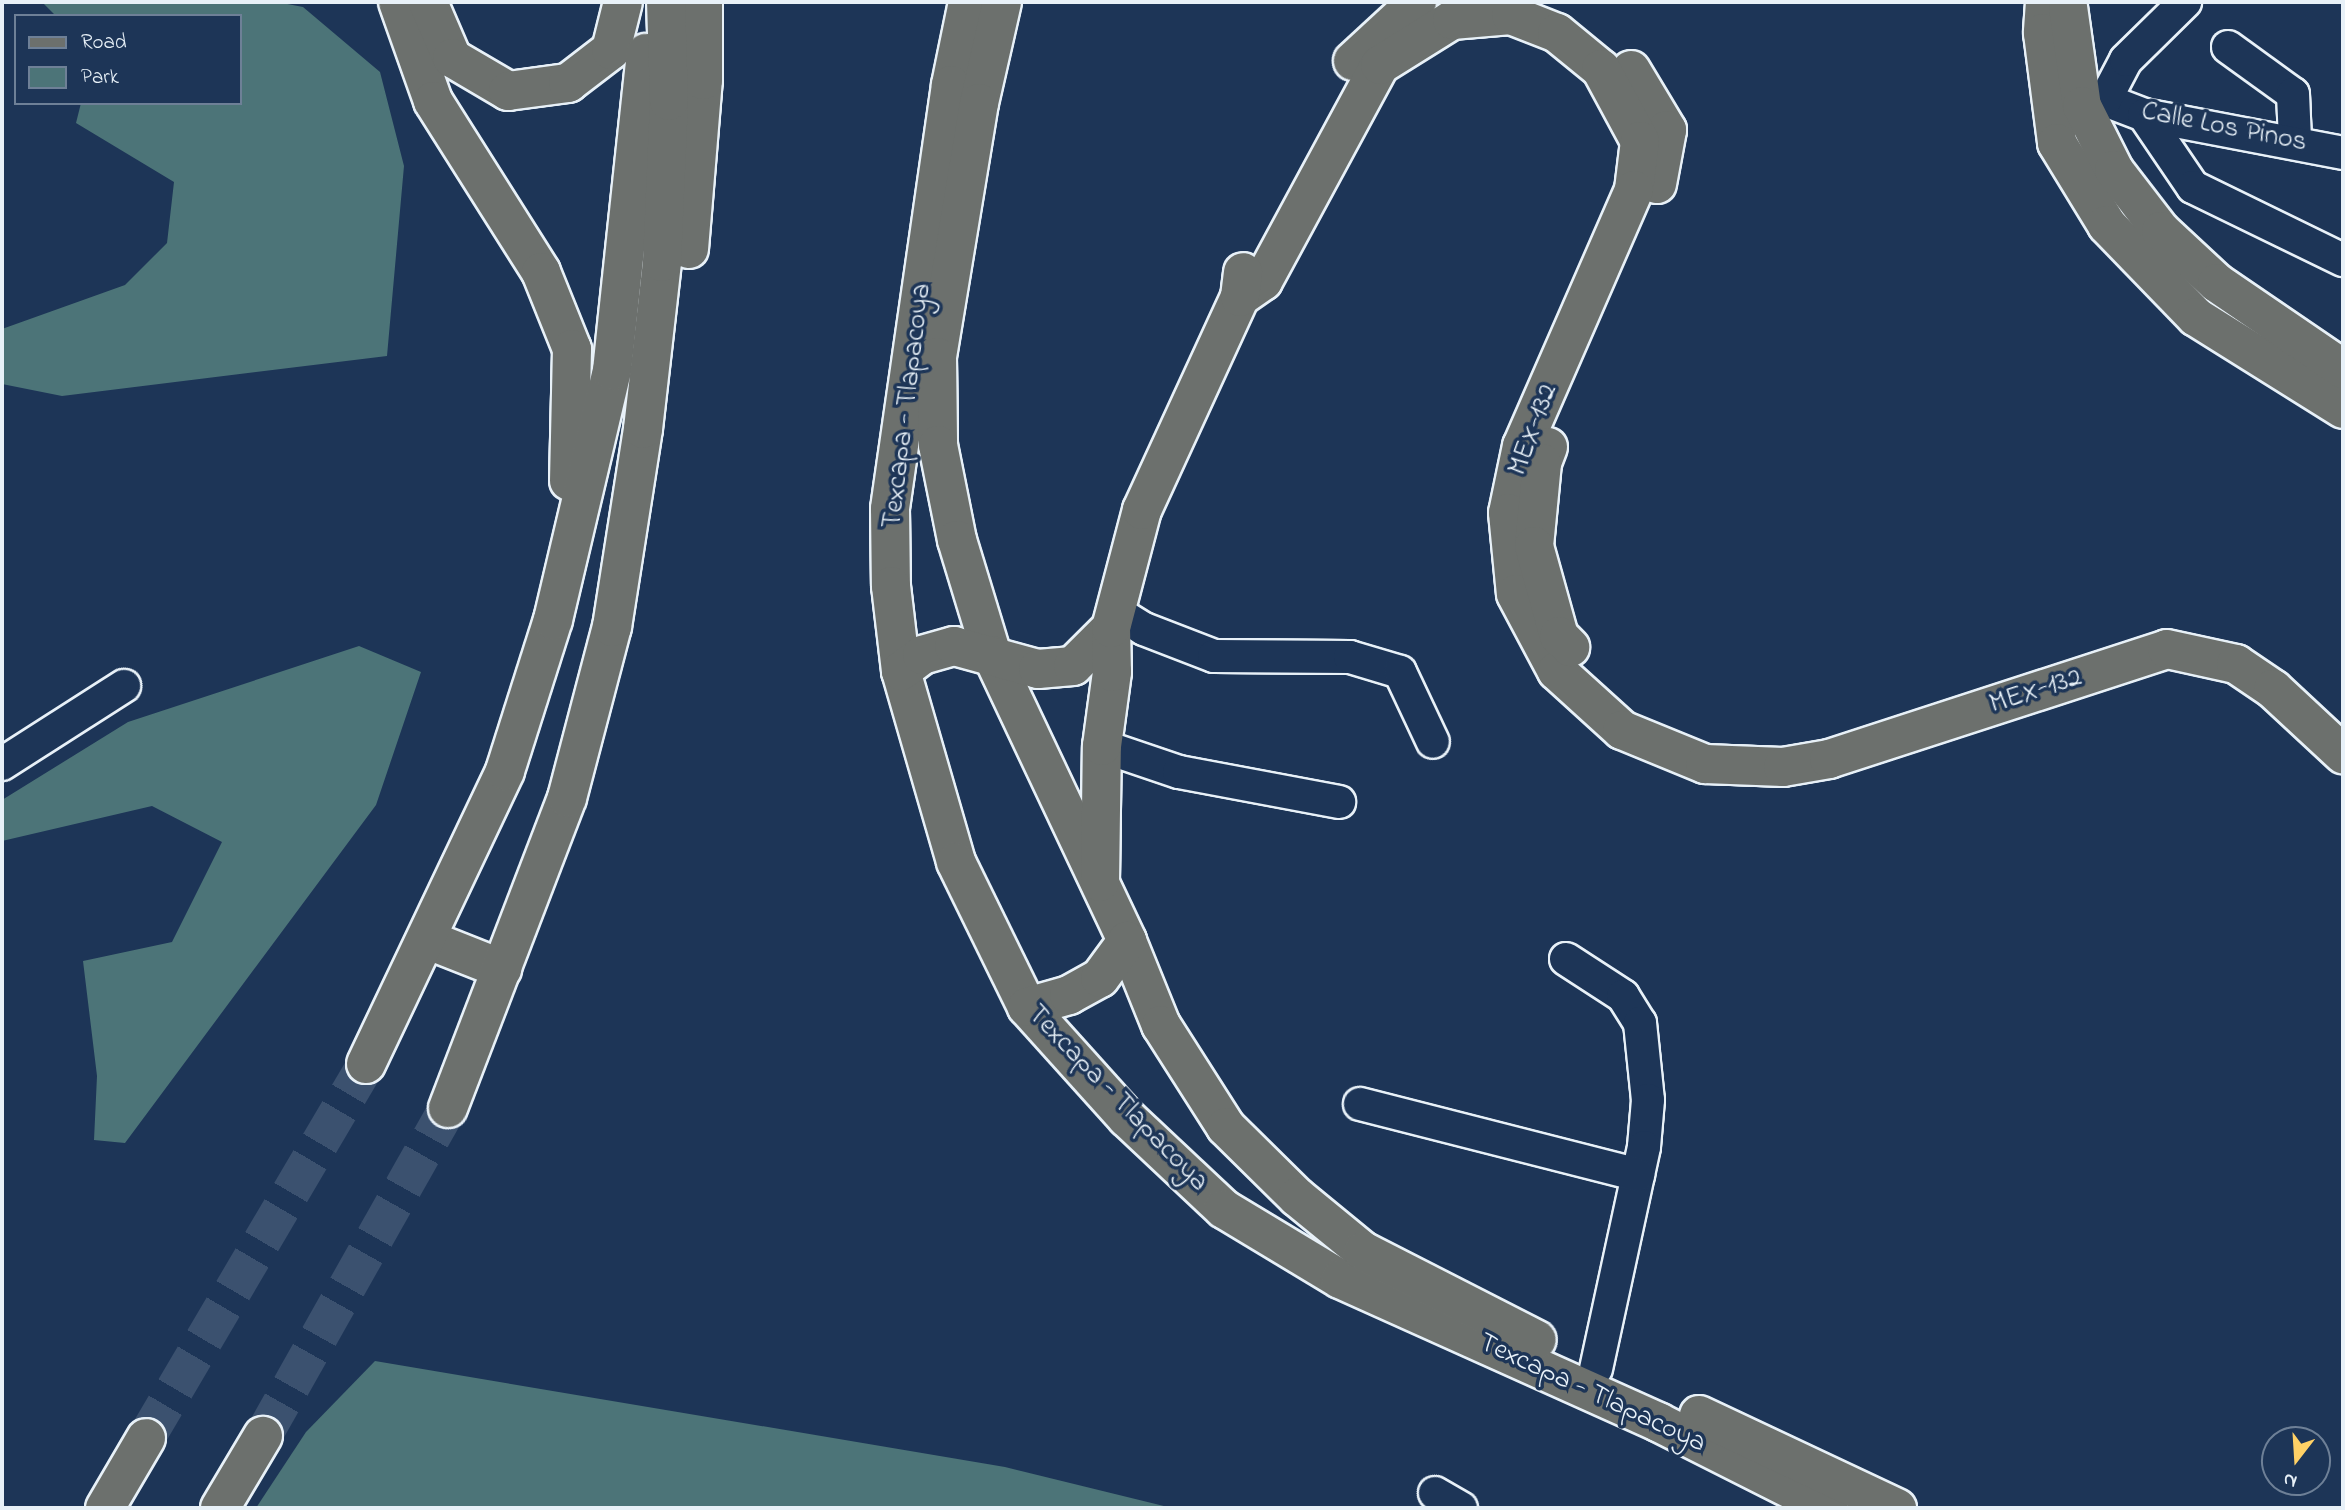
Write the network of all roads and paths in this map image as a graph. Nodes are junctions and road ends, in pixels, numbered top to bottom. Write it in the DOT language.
graph roads {
  1 [pos="398,2"];
  2 [pos="428,2"];
  3 [pos="622,2"];
  4 [pos="645,2"];
  5 [pos="666,2"];
  6 [pos="703,2"];
  7 [pos="953,2"];
  8 [pos="968,2"];
  9 [pos="1002,2"];
  10 [pos="1417,2"];
  11 [pos="1535,2"];
  12 [pos="2045,2"];
  13 [pos="2068,2"];
  14 [pos="2185,2"];
  15 [pos="2228,47"];
  16 [pos="951,85"];
  17 [pos="2093,103"];
  18 [pos="2144,115"];
  19 [pos="2295,140"];
  20 [pos="2057,142"];
  21 [pos="2343,153"];
  22 [pos="2343,260"];
  23 [pos="1240,297"];
  24 [pos="2343,369"];
  25 [pos="2343,409"];
  26 [pos="568,563"];
  27 [pos="1113,620"];
  28 [pos="612,627"];
  29 [pos="992,655"];
  30 [pos="901,671"];
  31 [pos="124,686"];
  32 [pos="2343,730"];
  33 [pos="1433,742"];
  34 [pos="1102,746"];
  35 [pos="2343,754"];
  36 [pos="2,764"];
  37 [pos="1339,802"];
  38 [pos="1100,884"];
  39 [pos="426,939"];
  40 [pos="1128,941"];
  41 [pos="1566,959"];
  42 [pos="502,969"];
  43 [pos="1027,1007"];
  44 [pos="366,1064"];
  45 [pos="1360,1104"];
  46 [pos="447,1108"];
  47 [pos="1638,1175"];
  48 [pos="1597,1368"];
  49 [pos="263,1436"];
  50 [pos="146,1438"];
  51 [pos="105,1508"];
  52 [pos="220,1508"];
  53 [pos="1828,1508"];
  54 [pos="1897,1508"];
  1 -- 26 [label="main road"];
  2 -- 3 [label="main road"];
  4 -- 26 [label="main road"];
  5 -- 28 [label="main road"];
  6 -- 28 [label="main road"];
  7 -- 16 [label="main road"];
  8 -- 16 [label="main road, Texcapa - Tlapacoya"];
  9 -- 29 [label="main road, Texcapa - Tlapacoya"];
  10 -- 23 [label="main road, MEX-132"];
  11 -- 32 [label="main road, MEX-132"];
  12 -- 20 [label="main road"];
  13 -- 17 [label="main road"];
  14 -- 17 [label="street"];
  15 -- 19 [label="street"];
  16 -- 30 [label="main road, Texcapa - Tlapacoya"];
  17 -- 18 [label="street, Calle Los Pinos"];
  17 -- 20 [label="street"];
  17 -- 24 [label="main road"];
  18 -- 19 [label="street, Calle Los Pinos"];
  18 -- 22 [label="street"];
  19 -- 21 [label="street, Calle Los Pinos"];
  20 -- 25 [label="main road"];
  23 -- 27 [label="main road, MEX-132"];
  23 -- 35 [label="main road, MEX-132"];
  26 -- 39 [label="main road"];
  27 -- 29 [label="main road"];
  27 -- 33 [label="street"];
  27 -- 34 [label="main road"];
  28 -- 42 [label="main road"];
  29 -- 30 [label="main road"];
  29 -- 38 [label="main road, Texcapa - Tlapacoya"];
  30 -- 43 [label="main road, Texcapa - Tlapacoya"];
  31 -- 36 [label="street"];
  34 -- 37 [label="street"];
  34 -- 38 [label="main road"];
  38 -- 40 [label="main road, Texcapa - Tlapacoya"];
  39 -- 42 [label="main road"];
  39 -- 44 [label="main road"];
  40 -- 43 [label="main road"];
  40 -- 48 [label="main road, Texcapa - Tlapacoya"];
  41 -- 47 [label="street"];
  42 -- 46 [label="main road"];
  43 -- 53 [label="main road, Texcapa - Tlapacoya"];
  45 -- 47 [label="street"];
  47 -- 48 [label="street"];
  48 -- 54 [label="main road, Texcapa - Tlapacoya"];
  49 -- 52 [label="main road"];
  50 -- 51 [label="main road"];
}
